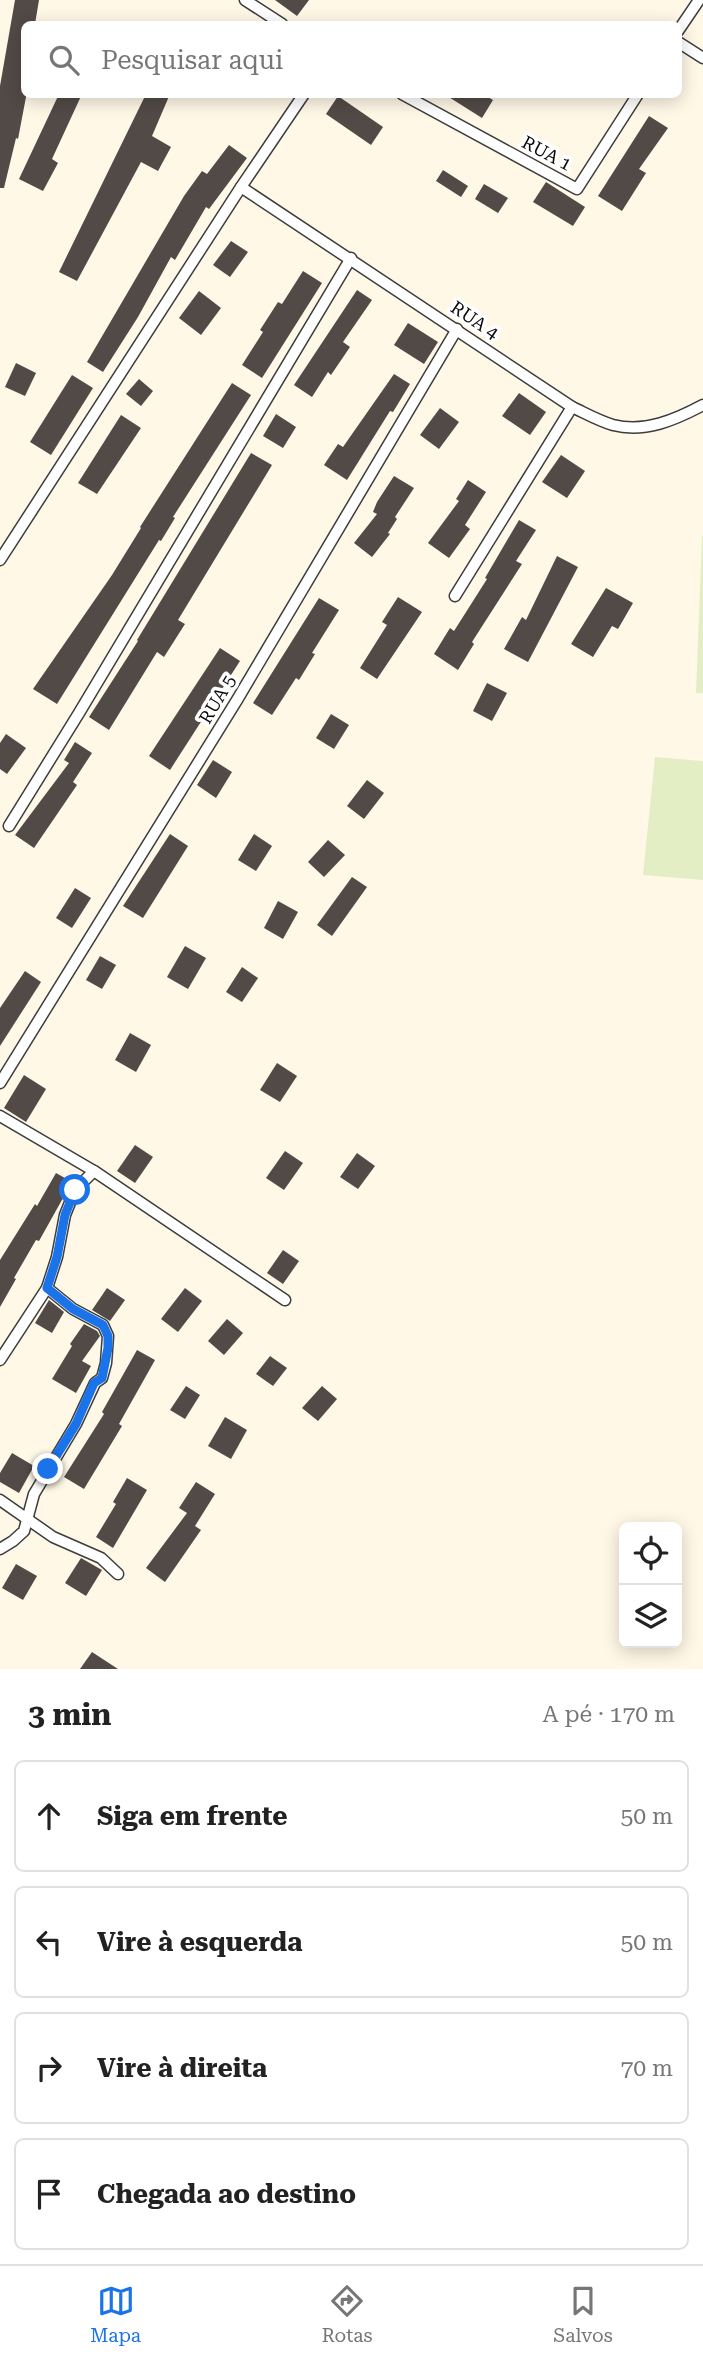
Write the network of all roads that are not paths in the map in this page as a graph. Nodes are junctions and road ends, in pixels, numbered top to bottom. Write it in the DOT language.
graph roads {
  1 [pos="245,0"];
  2 [pos="699,0"];
  3 [pos="277,21"];
  4 [pos="682,25"];
  5 [pos="682,45"];
  6 [pos="703,58"];
  7 [pos="301,98"];
  8 [pos="409,98"];
  9 [pos="635,98"];
  10 [pos="241,187"];
  11 [pos="351,258"];
  12 [pos="457,329"];
  13 [pos="703,405"];
  14 [pos="572,407"];
  15 [pos="0,561"];
  16 [pos="455,596"];
  17 [pos="9,826"];
  18 [pos="0,1083"];
  19 [pos="0,1116"];
  20 [pos="94,1171"];
  21 [pos="47,1288"];
  22 [pos="285,1300"];
  23 [pos="0,1360"];
  24 [pos="0,1500"];
  25 [pos="27,1520"];
  26 [pos="0,1549"];
  27 [pos="118,1574"];
  1 -- 3 [label="street"];
  2 -- 4 [label="street"];
  5 -- 6 [label="street"];
  7 -- 10 [label="street"];
  8 -- 9 [label="street, RUA 1"];
  10 -- 11 [label="street, RUA 4"];
  10 -- 15 [label="street"];
  11 -- 12 [label="street, RUA 4"];
  11 -- 17 [label="street"];
  12 -- 14 [label="street, RUA 4"];
  12 -- 18 [label="street, RUA 5"];
  13 -- 14 [label="street, RUA 4"];
  14 -- 16 [label="street"];
  19 -- 20 [label="street"];
  20 -- 21 [label="street"];
  20 -- 22 [label="street"];
  21 -- 23 [label="street"];
  21 -- 25 [label="street"];
  24 -- 25 [label="street"];
  25 -- 26 [label="street"];
  25 -- 27 [label="street"];
}
